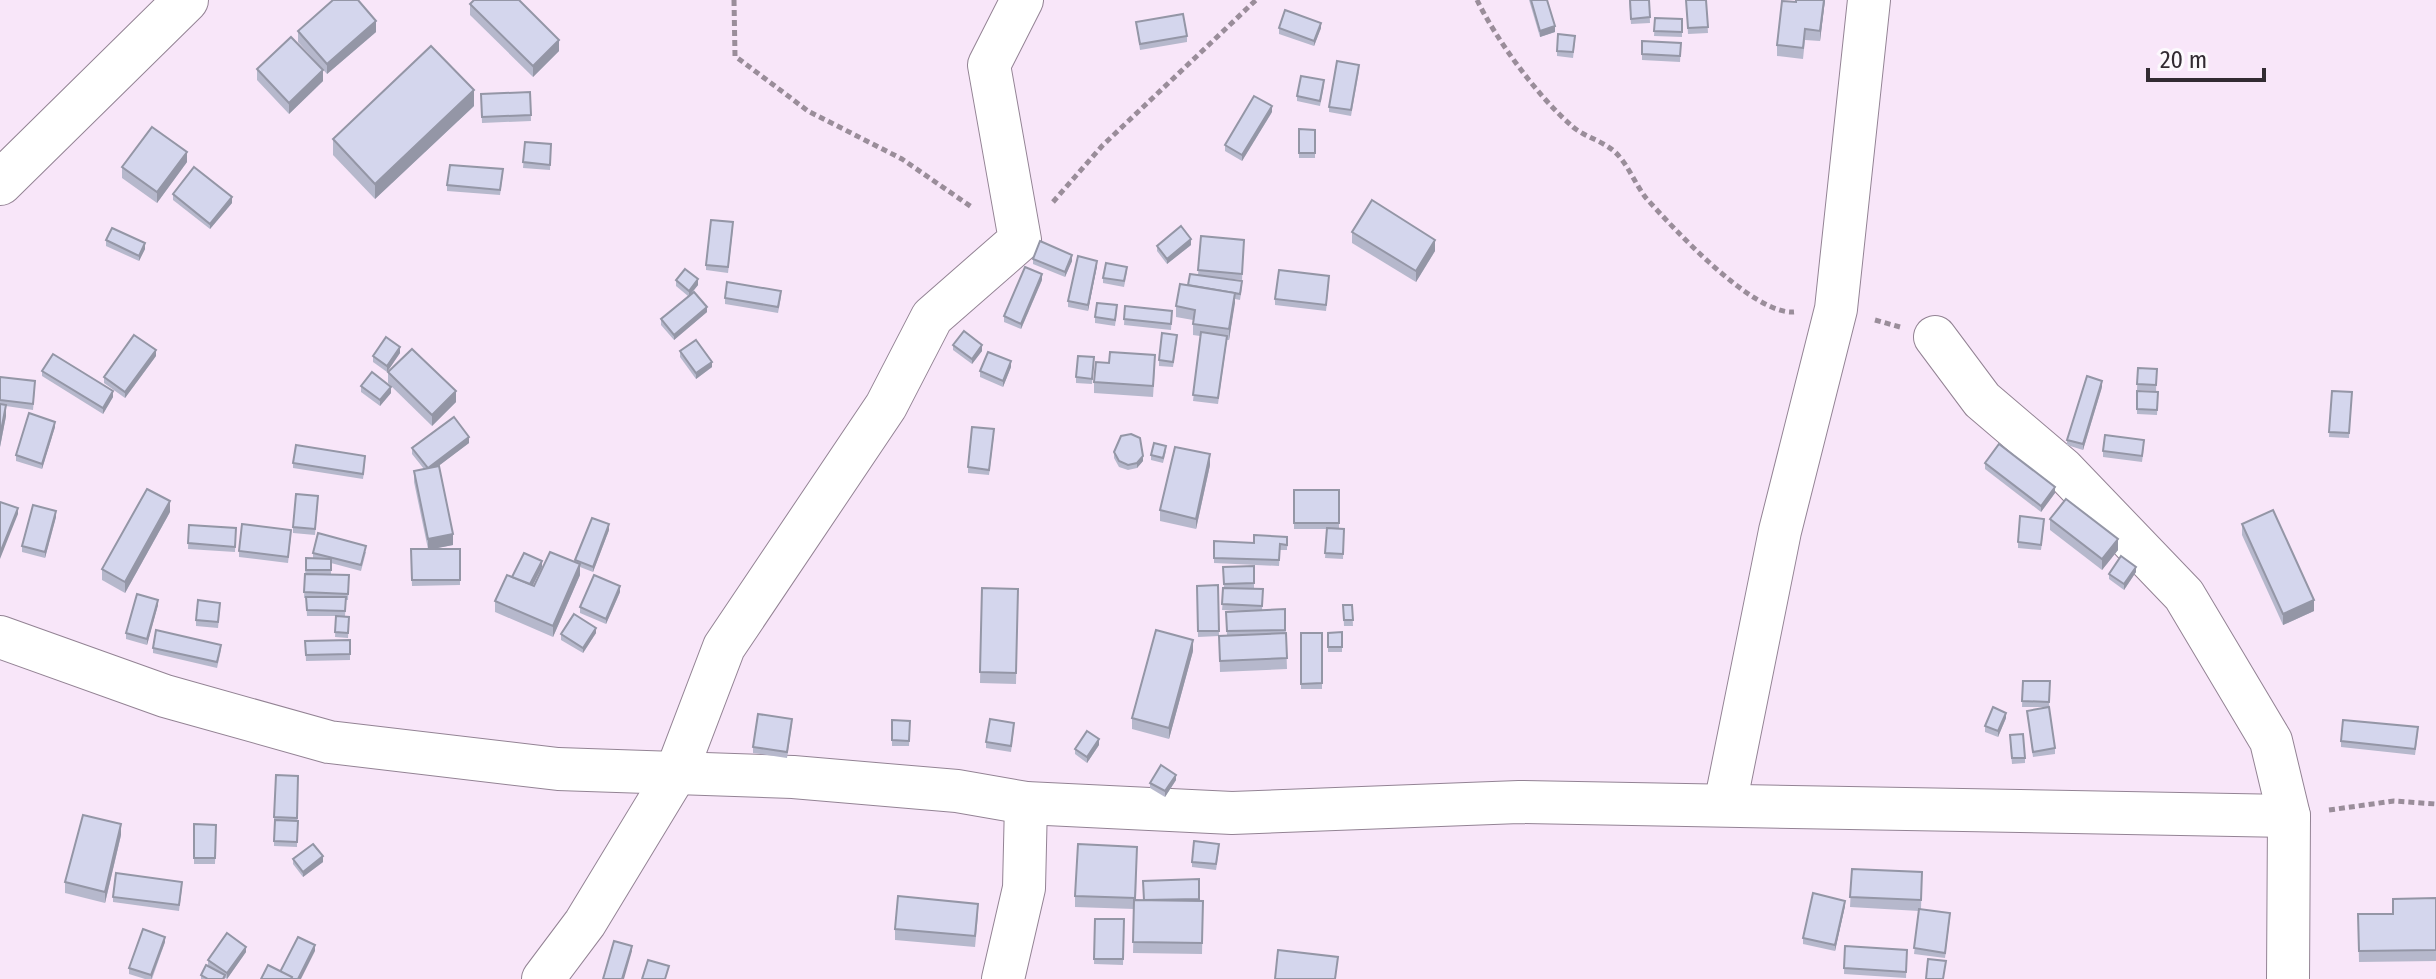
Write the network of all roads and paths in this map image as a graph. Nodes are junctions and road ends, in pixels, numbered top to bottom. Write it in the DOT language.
graph roads {
  1 [pos="186,0"];
  2 [pos="734,0"];
  3 [pos="1022,0"];
  4 [pos="1256,0"];
  5 [pos="1477,0"];
  6 [pos="1869,0"];
  7 [pos="0,183"];
  8 [pos="1020,240"];
  9 [pos="1836,309"];
  10 [pos="1935,337"];
  11 [pos="0,637"];
  12 [pos="676,773"];
  13 [pos="1026,803"];
  14 [pos="2436,804"];
  15 [pos="1725,805"];
  16 [pos="2289,816"];
  17 [pos="543,979"];
  18 [pos="1003,979"];
  19 [pos="2288,979"];
  1 -- 7 [label="main road"];
  2 -- 8 [label="path"];
  3 -- 8 [label="street"];
  4 -- 8 [label="path"];
  5 -- 9 [label="path"];
  6 -- 9 [label="street"];
  8 -- 12 [label="street"];
  9 -- 10 [label="path"];
  9 -- 15 [label="street"];
  10 -- 16 [label="street"];
  11 -- 12 [label="street"];
  12 -- 13 [label="street"];
  12 -- 17 [label="street"];
  13 -- 15 [label="street"];
  13 -- 18 [label="street"];
  14 -- 16 [label="path"];
  15 -- 16 [label="street"];
  16 -- 19 [label="street"];
}
